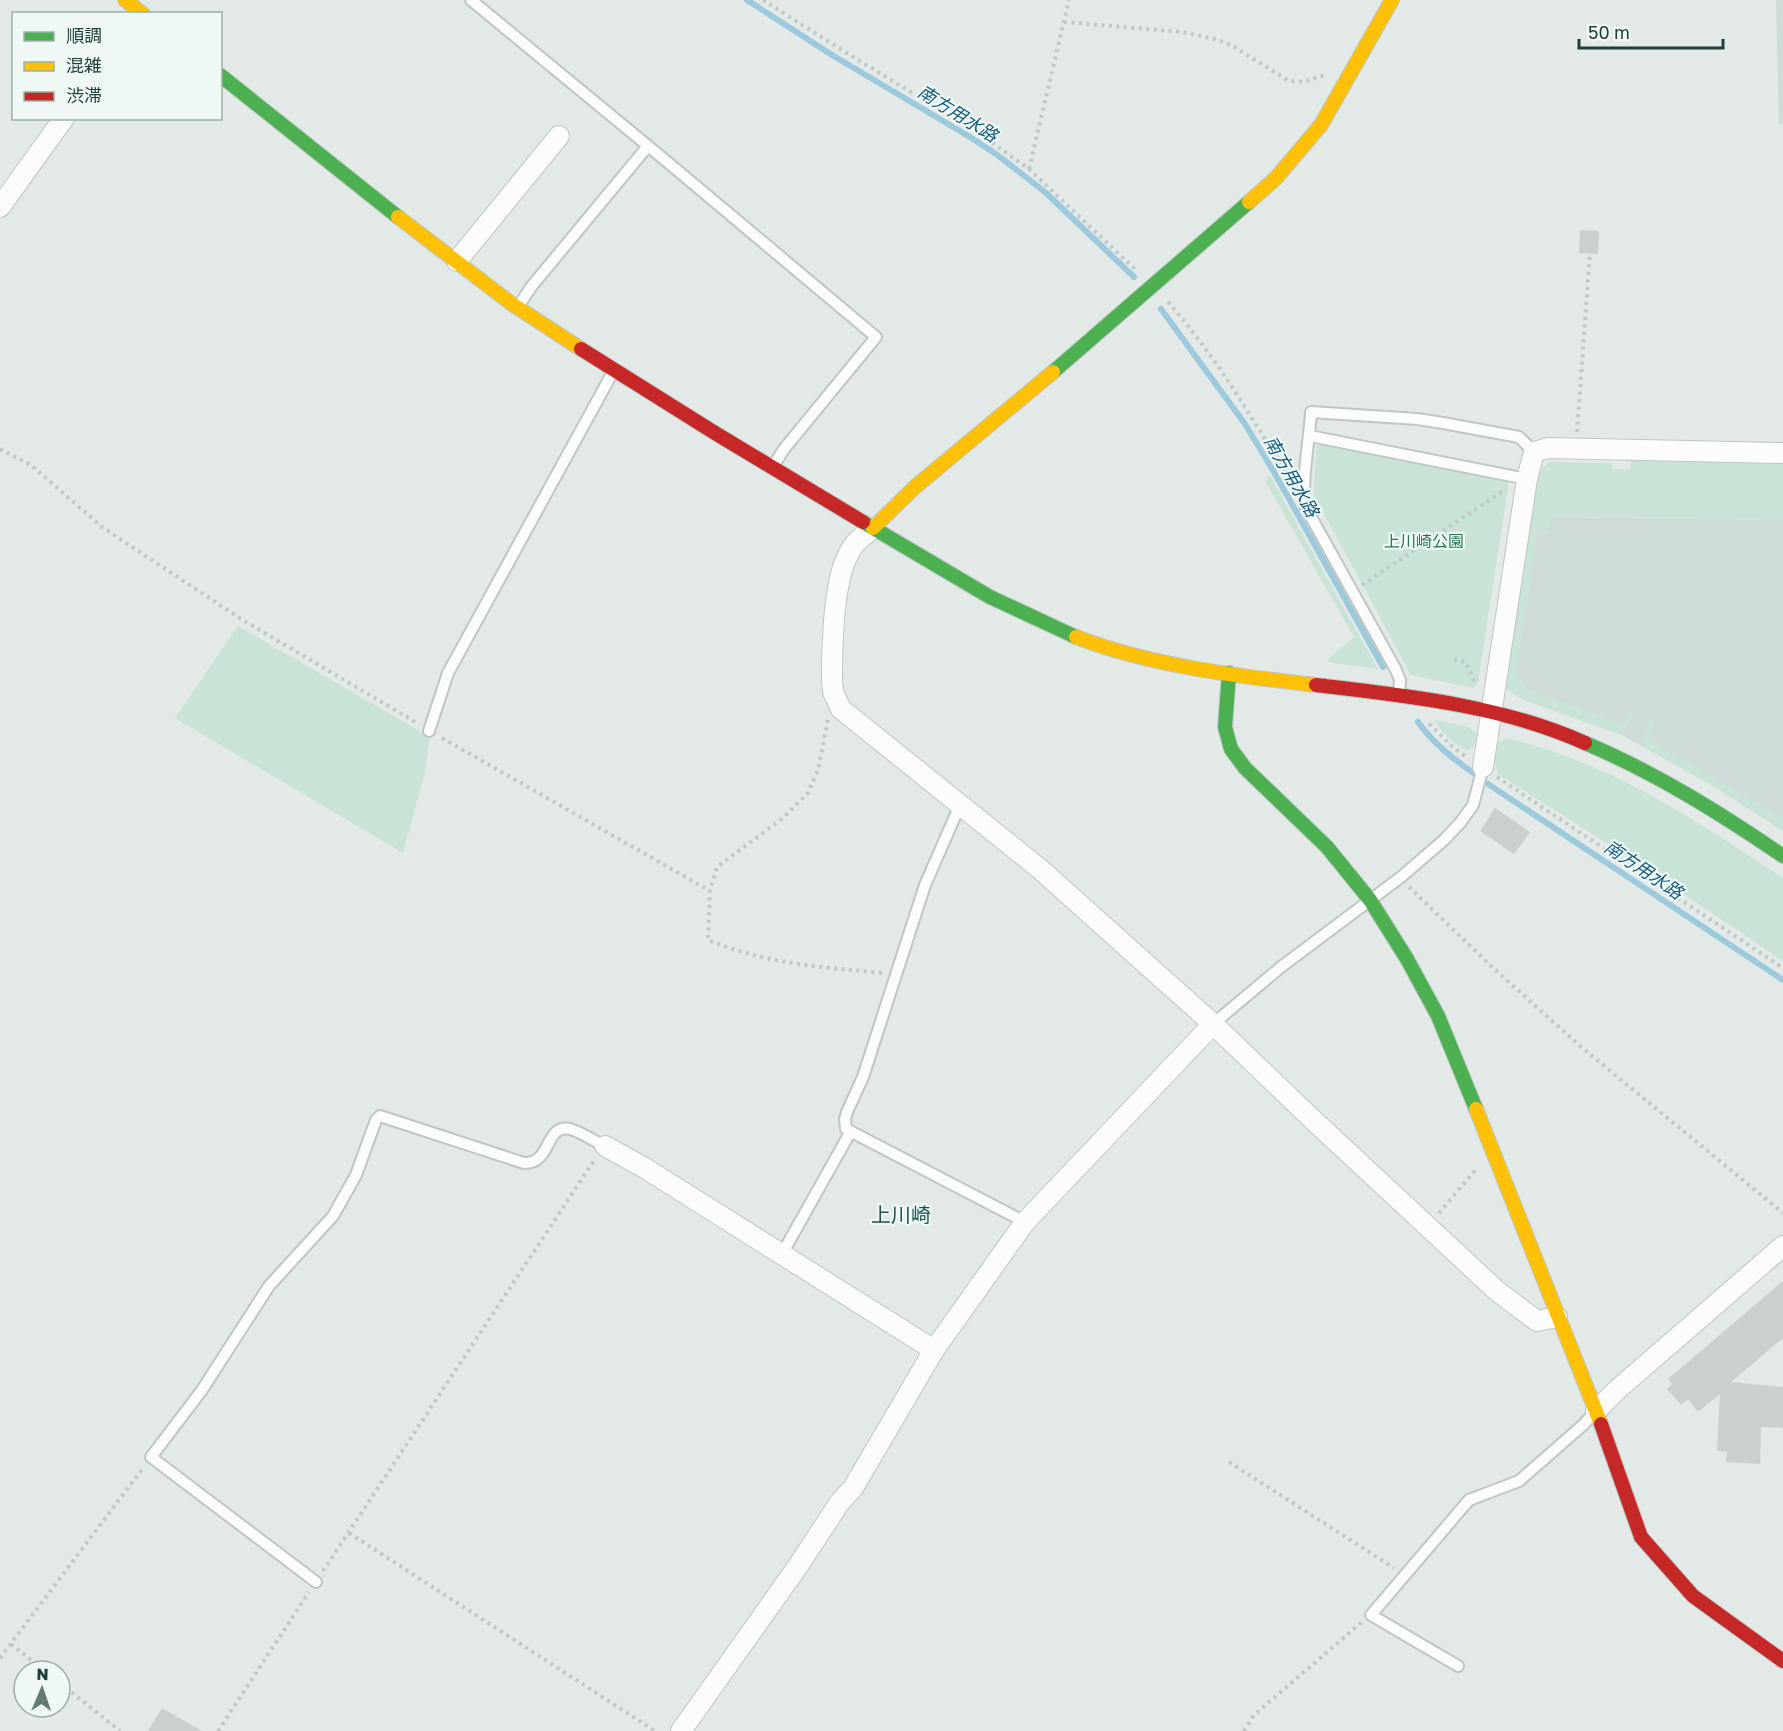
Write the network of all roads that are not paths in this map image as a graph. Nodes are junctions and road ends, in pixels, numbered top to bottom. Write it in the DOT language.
graph roads {
  1 [pos="471,0"];
  2 [pos="1392,0"];
  3 [pos="222,77"];
  4 [pos="63,120"];
  5 [pos="559,136"];
  6 [pos="648,146"];
  7 [pos="0,207"];
  8 [pos="457,261"];
  9 [pos="518,307"];
  10 [pos="614,370"];
  11 [pos="1310,436"];
  12 [pos="1534,452"];
  13 [pos="1783,453"];
  14 [pos="772,468"];
  15 [pos="1519,484"];
  16 [pos="873,528"];
  17 [pos="1229,673"];
  18 [pos="1399,696"];
  19 [pos="1492,710"];
  20 [pos="429,731"];
  21 [pos="1483,767"];
  22 [pos="960,805"];
  23 [pos="1783,856"];
  24 [pos="1370,900"];
  25 [pos="1213,1024"];
  26 [pos="851,1131"];
  27 [pos="604,1146"];
  28 [pos="1025,1222"];
  29 [pos="1783,1246"];
  30 [pos="782,1254"];
  31 [pos="1557,1317"];
  32 [pos="934,1350"];
  33 [pos="1596,1411"];
  34 [pos="316,1582"];
  35 [pos="1783,1661"];
  36 [pos="1458,1666"];
  37 [pos="681,1731"];
  1 -- 6 [label="lane"];
  2 -- 16 [label="street"];
  3 -- 8 [label="street"];
  4 -- 7 [label="street"];
  5 -- 8 [label="street"];
  6 -- 9 [label="lane"];
  6 -- 14 [label="lane"];
  8 -- 9 [label="street"];
  9 -- 10 [label="street"];
  10 -- 14 [label="street"];
  10 -- 20 [label="lane"];
  11 -- 12 [label="lane"];
  11 -- 15 [label="lane"];
  11 -- 18 [label="lane"];
  12 -- 13 [label="street"];
  12 -- 15 [label="street"];
  14 -- 16 [label="street"];
  15 -- 19 [label="street"];
  16 -- 17 [label="street"];
  16 -- 22 [label="street"];
  17 -- 18 [label="street"];
  17 -- 24 [label="street"];
  18 -- 19 [label="street"];
  19 -- 21 [label="street"];
  19 -- 23 [label="street"];
  21 -- 24 [label="lane"];
  22 -- 25 [label="street"];
  22 -- 26 [label="lane"];
  24 -- 25 [label="lane"];
  24 -- 31 [label="street"];
  25 -- 28 [label="street"];
  25 -- 31 [label="street"];
  26 -- 28 [label="lane"];
  26 -- 30 [label="lane"];
  27 -- 30 [label="street"];
  27 -- 34 [label="lane"];
  28 -- 32 [label="street"];
  29 -- 33 [label="street"];
  30 -- 32 [label="street"];
  31 -- 33 [label="street"];
  32 -- 37 [label="street"];
  33 -- 35 [label="street"];
  33 -- 36 [label="lane"];
}
